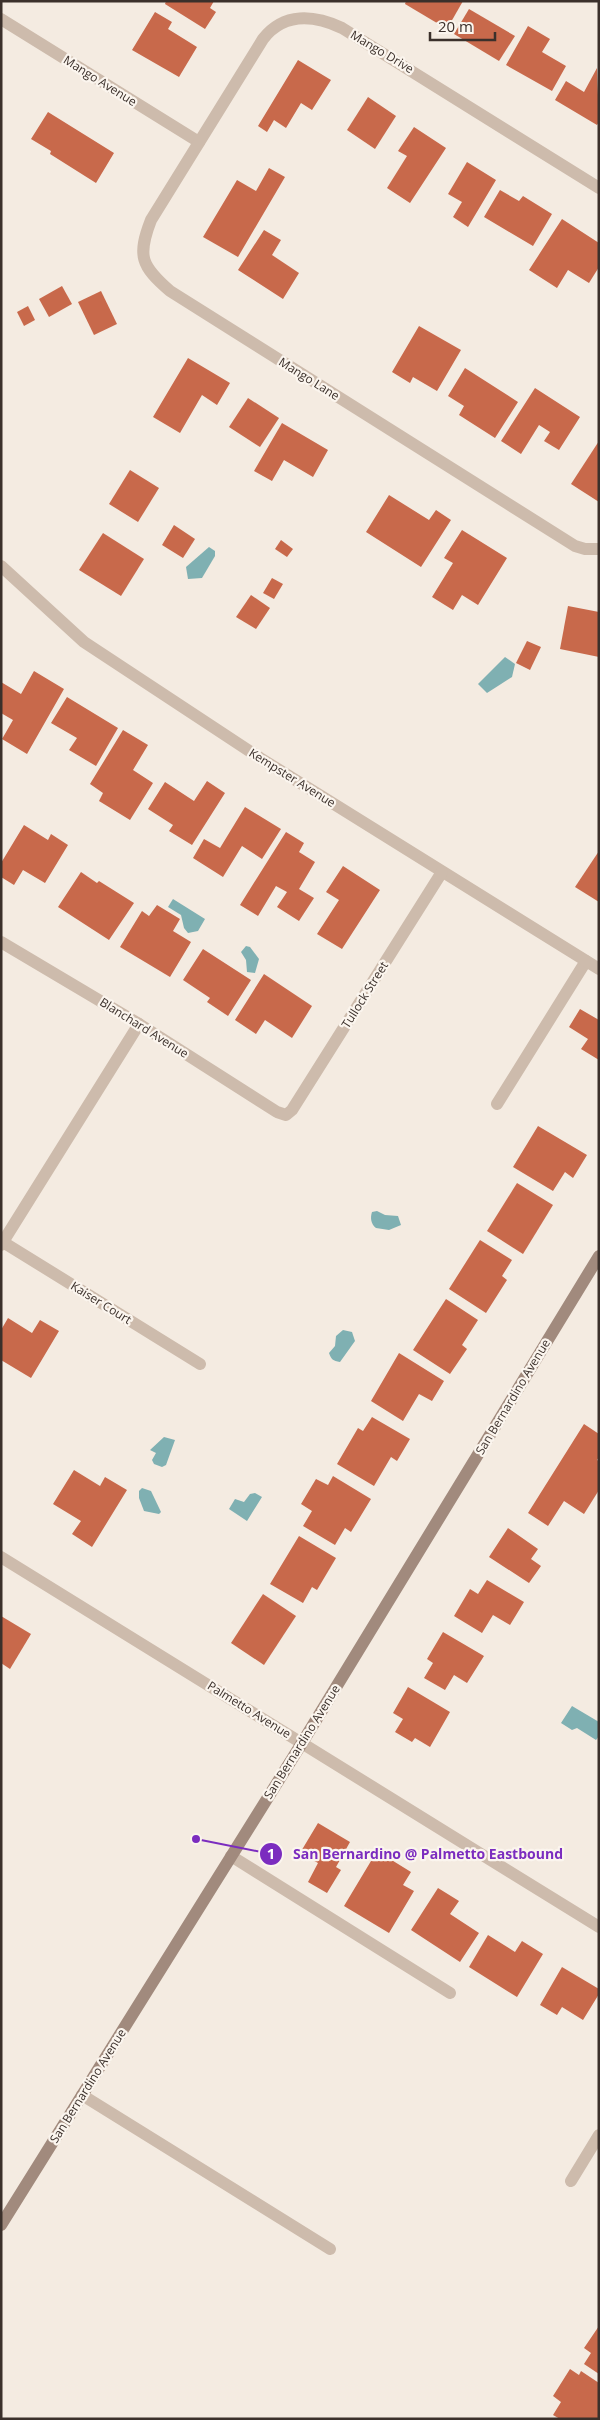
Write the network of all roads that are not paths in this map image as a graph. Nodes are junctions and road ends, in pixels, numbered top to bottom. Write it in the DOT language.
graph roads {
  1 [pos="1,19"];
  2 [pos="199,142"];
  3 [pos="599,188"];
  4 [pos="599,549"];
  5 [pos="1,566"];
  6 [pos="442,872"];
  7 [pos="1,942"];
  8 [pos="586,962"];
  9 [pos="599,970"];
  10 [pos="139,1024"];
  11 [pos="497,1104"];
  12 [pos="286,1115"];
  13 [pos="2,1244"];
  14 [pos="599,1256"];
  15 [pos="200,1364"];
  16 [pos="1,1558"];
  17 [pos="302,1743"];
  18 [pos="232,1856"];
  19 [pos="599,1927"];
  20 [pos="450,1992"];
  21 [pos="82,2095"];
  22 [pos="599,2135"];
  23 [pos="571,2180"];
  24 [pos="1,2225"];
  25 [pos="330,2249"];
  1 -- 2 [label="street, Mango Avenue"];
  2 -- 3 [label="street, Mango Drive"];
  2 -- 4 [label="street, Mango Lane"];
  5 -- 6 [label="street, Kempster Avenue"];
  6 -- 8 [label="street, Kempster Avenue"];
  6 -- 12 [label="street, Tullock Street"];
  7 -- 10 [label="street, Blanchard Avenue"];
  8 -- 9 [label="street, Kempster Avenue"];
  8 -- 11 [label="street"];
  10 -- 12 [label="street, Blanchard Avenue"];
  10 -- 13 [label="street"];
  13 -- 15 [label="street, Kaiser Court"];
  14 -- 17 [label="main road, San Bernardino Avenue"];
  16 -- 17 [label="street, Palmetto Avenue"];
  17 -- 18 [label="main road, San Bernardino Avenue"];
  17 -- 19 [label="street, Palmetto Avenue"];
  18 -- 20 [label="street"];
  18 -- 21 [label="main road, San Bernardino Avenue"];
  21 -- 24 [label="main road, San Bernardino Avenue"];
  21 -- 25 [label="street"];
  22 -- 23 [label="street"];
}
